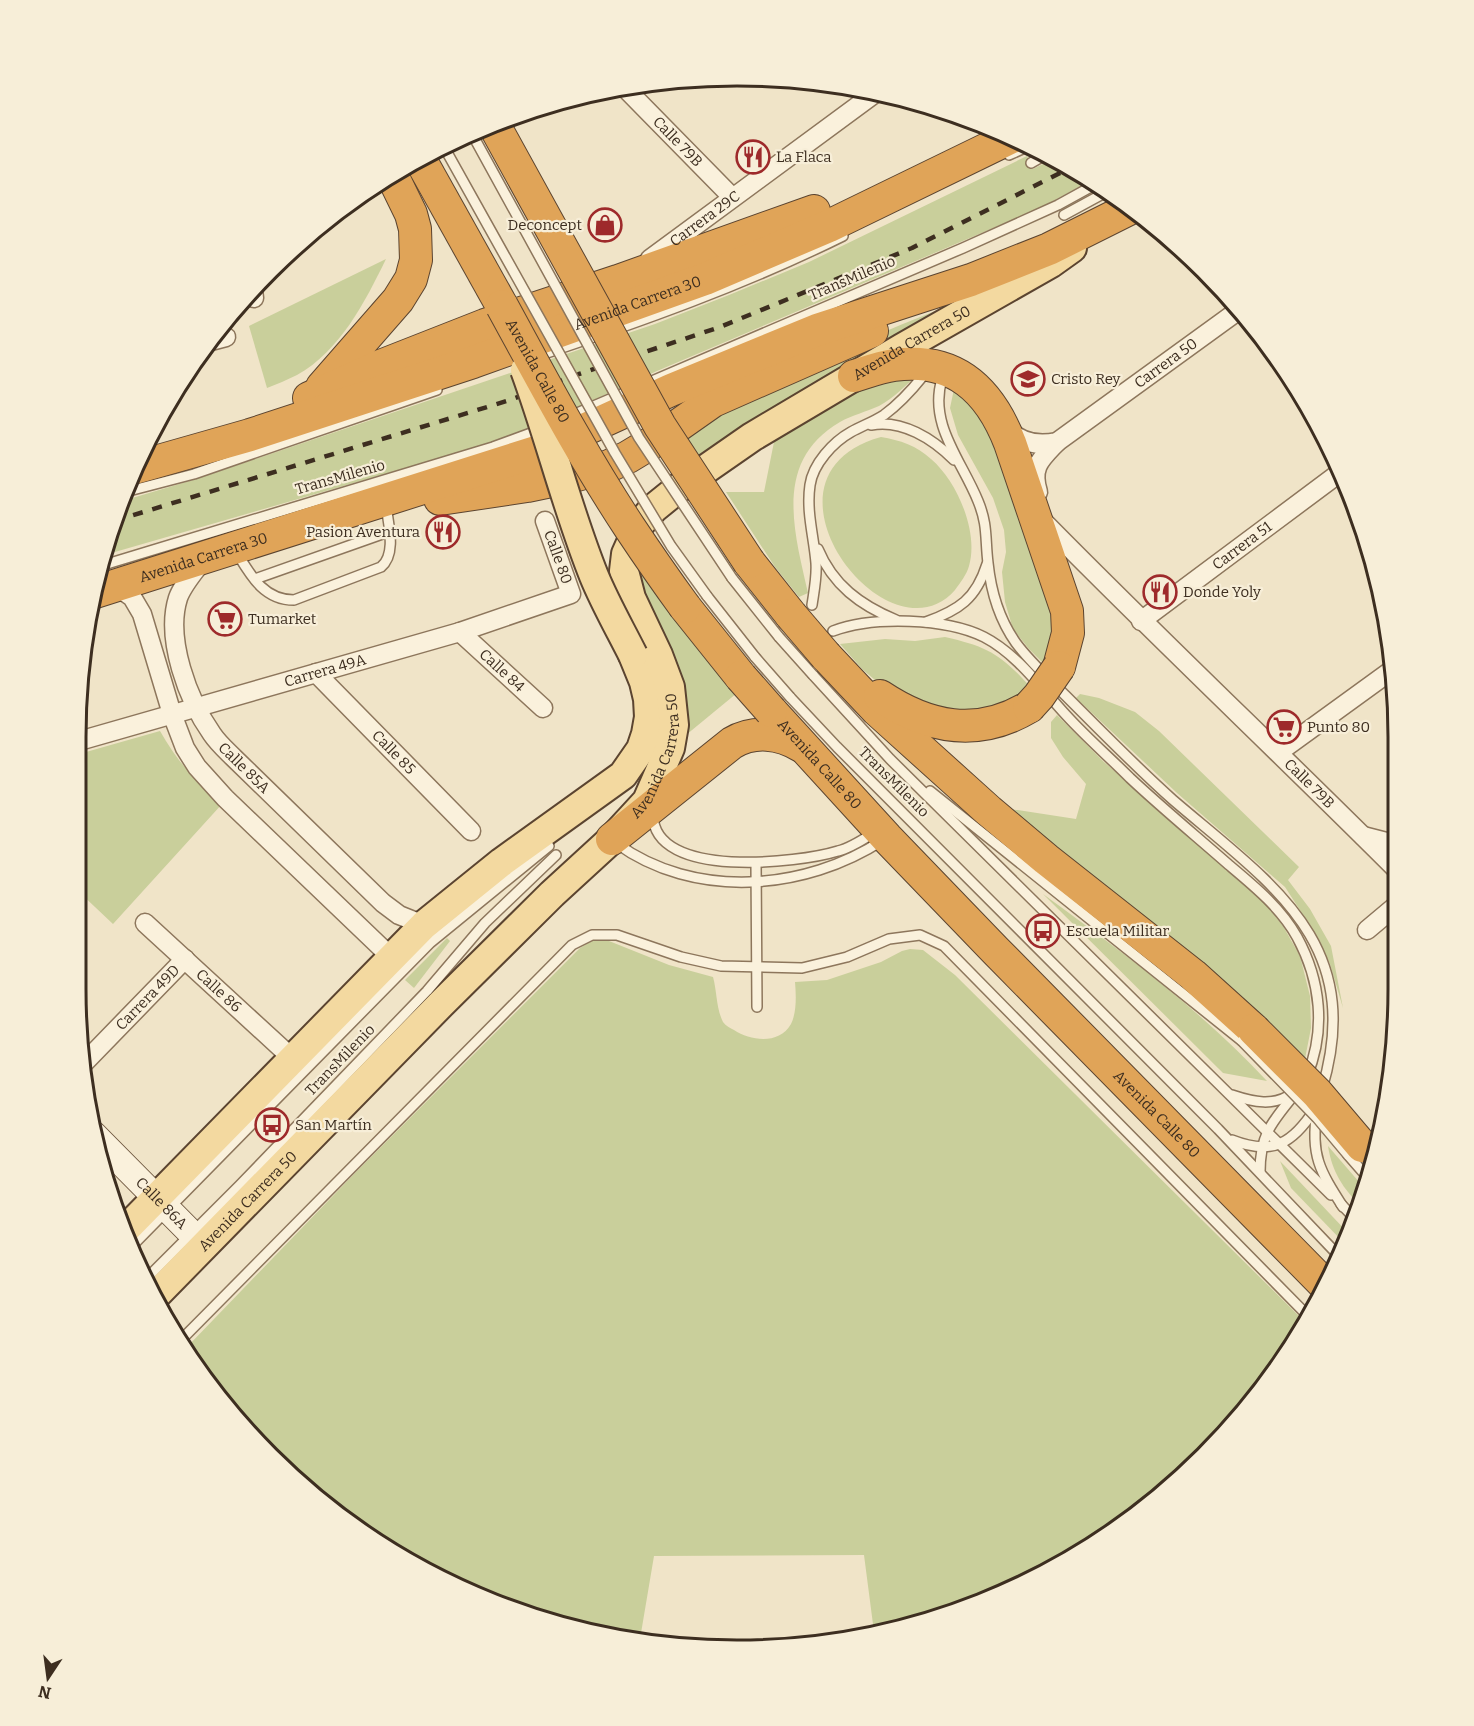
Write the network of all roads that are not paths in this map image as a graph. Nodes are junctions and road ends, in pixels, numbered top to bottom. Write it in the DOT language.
graph roads {
  1 [pos="631,94"];
  2 [pos="867,99"];
  3 [pos="498,131"];
  4 [pos="476,141"];
  5 [pos="1007,144"];
  6 [pos="448,154"];
  7 [pos="1037,159"];
  8 [pos="1030,163"];
  9 [pos="424,166"];
  10 [pos="396,182"];
  11 [pos="1088,188"];
  12 [pos="732,197"];
  13 [pos="1114,206"];
  14 [pos="1116,207"];
  15 [pos="1116,207"];
  16 [pos="1064,215"];
  17 [pos="856,230"];
  18 [pos="971,280"];
  19 [pos="618,281"];
  20 [pos="502,306"];
  21 [pos="1233,314"];
  22 [pos="226,337"];
  23 [pos="221,338"];
  24 [pos="522,361"];
  25 [pos="854,376"];
  26 [pos="923,376"];
  27 [pos="942,379"];
  28 [pos="446,387"];
  29 [pos="315,394"];
  30 [pos="1002,422"];
  31 [pos="865,426"];
  32 [pos="250,435"];
  33 [pos="1057,442"];
  34 [pos="146,465"];
  35 [pos="960,466"];
  36 [pos="1334,477"];
  37 [pos="134,490"];
  38 [pos="1033,512"];
  39 [pos="387,513"];
  40 [pos="545,521"];
  41 [pos="813,536"];
  42 [pos="219,553"];
  43 [pos="988,562"];
  44 [pos="347,567"];
  45 [pos="740,570"];
  46 [pos="255,579"];
  47 [pos="351,579"];
  48 [pos="105,581"];
  49 [pos="105,581"];
  50 [pos="104,583"];
  51 [pos="571,594"];
  52 [pos="696,602"];
  53 [pos="794,619"];
  54 [pos="899,621"];
  55 [pos="1142,621"];
  56 [pos="925,622"];
  57 [pos="459,632"];
  58 [pos="824,654"];
  59 [pos="316,673"];
  60 [pos="1385,675"];
  61 [pos="780,704"];
  62 [pos="196,707"];
  63 [pos="543,708"];
  64 [pos="172,714"];
  65 [pos="86,739"];
  66 [pos="801,746"];
  67 [pos="1280,752"];
  68 [pos="890,759"];
  69 [pos="654,797"];
  70 [pos="471,831"];
  71 [pos="883,833"];
  72 [pos="1363,836"];
  73 [pos="612,839"];
  74 [pos="1388,842"];
  75 [pos="549,846"];
  76 [pos="556,855"];
  77 [pos="1388,861"];
  78 [pos="756,863"];
  79 [pos="757,882"];
  80 [pos="1388,912"];
  81 [pos="145,923"];
  82 [pos="424,925"];
  83 [pos="1366,930"];
  84 [pos="391,957"];
  85 [pos="185,959"];
  86 [pos="757,967"];
  87 [pos="757,1007"];
  88 [pos="1248,1035"];
  89 [pos="89,1057"];
  90 [pos="292,1058"];
  91 [pos="1300,1088"];
  92 [pos="1229,1094"];
  93 [pos="1318,1104"];
  94 [pos="1267,1131"];
  95 [pos="1227,1138"];
  96 [pos="1280,1144"];
  97 [pos="105,1146"];
  98 [pos="1262,1147"];
  99 [pos="1361,1153"];
  100 [pos="1260,1172"];
  101 [pos="163,1204"];
  102 [pos="1343,1207"];
  103 [pos="1349,1213"];
  104 [pos="131,1227"];
  105 [pos="136,1240"];
  106 [pos="198,1240"];
  107 [pos="1334,1249"];
  108 [pos="152,1275"];
  109 [pos="1320,1280"];
  110 [pos="159,1289"];
  111 [pos="1303,1311"];
  112 [pos="186,1335"];
  1 -- 12 [label="street, Calle 79B"];
  2 -- 12 [label="street, Carrera 29C"];
  3 -- 45 [label="highway, bridge"];
  4 -- 45 [label="lane, bridge"];
  5 -- 19 [label="highway, Avenida Carrera 30"];
  5 -- 32 [label="highway, Avenida Carrera 30"];
  6 -- 52 [label="lane, bridge"];
  7 -- 8 [label="lane"];
  9 -- 20 [label="highway, Avenida Calle 80"];
  10 -- 29 [label="highway"];
  11 -- 48 [label="lane, TransMilenio"];
  12 -- 19 [label="street, Carrera 29C"];
  13 -- 16 [label="lane"];
  14 -- 18 [label="highway, Avenida Carrera 30"];
  15 -- 25 [label="main road, Avenida Carrera 50"];
  17 -- 24 [label="lane"];
  18 -- 39 [label="highway, Avenida Carrera 30"];
  18 -- 39 [label="highway, Avenida Carrera 30"];
  19 -- 29 [label="highway, Avenida Carrera 30"];
  20 -- 52 [label="highway, Avenida Calle 80, bridge"];
  20 -- 82 [label="main road, Avenida Carrera 50, bridge"];
  21 -- 33 [label="street, Carrera 50"];
  22 -- 23 [label="street"];
  25 -- 30 [label="highway"];
  25 -- 69 [label="main road, Avenida Carrera 50"];
  26 -- 31 [label="lane, TransMilenio"];
  27 -- 35 [label="lane, TransMilenio"];
  28 -- 37 [label="lane"];
  29 -- 32 [label="highway, Avenida Carrera 30"];
  30 -- 33 [label="street"];
  30 -- 38 [label="highway"];
  31 -- 35 [label="lane, TransMilenio"];
  31 -- 41 [label="lane, TransMilenio"];
  32 -- 34 [label="highway, Avenida Carrera 30"];
  33 -- 55 [label="street, Calle 79B"];
  35 -- 43 [label="lane, TransMilenio"];
  36 -- 55 [label="street, Carrera 51"];
  38 -- 55 [label="street, Calle 79B"];
  38 -- 58 [label="highway, bridge"];
  39 -- 42 [label="highway, Avenida Carrera 30"];
  39 -- 46 [label="lane"];
  39 -- 47 [label="lane"];
  40 -- 51 [label="street, Calle 80"];
  41 -- 53 [label="lane, TransMilenio"];
  41 -- 54 [label="lane, TransMilenio"];
  42 -- 46 [label="lane"];
  42 -- 49 [label="highway, Avenida Carrera 30"];
  42 -- 62 [label="street, Calle 85A"];
  43 -- 56 [label="lane, TransMilenio"];
  43 -- 93 [label="lane, TransMilenio"];
  44 -- 47 [label="lane"];
  45 -- 53 [label="highway"];
  46 -- 47 [label="lane"];
  50 -- 64 [label="street"];
  51 -- 57 [label="street, Carrera 49A"];
  52 -- 61 [label="highway, Avenida Calle 80, bridge"];
  53 -- 58 [label="highway, bridge"];
  54 -- 56 [label="lane, TransMilenio"];
  54 -- 58 [label="lane, TransMilenio"];
  55 -- 67 [label="street, Calle 79B"];
  56 -- 91 [label="lane, TransMilenio"];
  57 -- 59 [label="street, Carrera 49A"];
  57 -- 63 [label="street, Calle 84"];
  58 -- 68 [label="lane, TransMilenio"];
  58 -- 88 [label="highway"];
  59 -- 62 [label="street, Carrera 49A"];
  59 -- 70 [label="street, Calle 85"];
  60 -- 67 [label="street"];
  61 -- 66 [label="highway, Avenida Calle 80"];
  61 -- 95 [label="lane, TransMilenio"];
  62 -- 64 [label="street, Carrera 49A"];
  62 -- 82 [label="street, Calle 85A"];
  64 -- 65 [label="street, Carrera 49A"];
  64 -- 84 [label="street"];
  66 -- 69 [label="highway"];
  66 -- 71 [label="highway, Avenida Calle 80"];
  67 -- 72 [label="street, Calle 79B"];
  68 -- 88 [label="lane, TransMilenio"];
  68 -- 92 [label="lane, TransMilenio"];
  69 -- 73 [label="highway"];
  69 -- 78 [label="lane"];
  71 -- 78 [label="lane"];
  71 -- 79 [label="lane"];
  71 -- 109 [label="highway, Avenida Calle 80"];
  72 -- 74 [label="street"];
  72 -- 77 [label="street, Calle 79B"];
  73 -- 79 [label="lane"];
  73 -- 106 [label="main road, Avenida Carrera 50"];
  75 -- 101 [label="lane, TransMilenio"];
  76 -- 106 [label="lane, TransMilenio"];
  78 -- 79 [label="lane"];
  79 -- 86 [label="lane"];
  80 -- 83 [label="street"];
  81 -- 85 [label="street, Calle 86"];
  82 -- 84 [label="main road, Avenida Carrera 50"];
  84 -- 90 [label="main road, Avenida Carrera 50"];
  85 -- 89 [label="street, Carrera 49D"];
  85 -- 90 [label="street, Calle 86"];
  86 -- 87 [label="lane"];
  86 -- 111 [label="lane"];
  86 -- 112 [label="lane"];
  88 -- 99 [label="highway, bridge"];
  90 -- 101 [label="main road, Avenida Carrera 50"];
  91 -- 92 [label="lane"];
  91 -- 94 [label="lane, TransMilenio"];
  92 -- 94 [label="lane, TransMilenio"];
  93 -- 96 [label="lane, TransMilenio"];
  93 -- 102 [label="lane, TransMilenio"];
  94 -- 96 [label="lane, TransMilenio"];
  94 -- 98 [label="lane, TransMilenio"];
  95 -- 98 [label="lane, TransMilenio"];
  95 -- 100 [label="lane, TransMilenio"];
  96 -- 98 [label="lane, TransMilenio"];
  96 -- 102 [label="lane, TransMilenio"];
  97 -- 101 [label="street, Calle 86A"];
  98 -- 100 [label="lane, TransMilenio"];
  100 -- 107 [label="lane, TransMilenio"];
  101 -- 104 [label="main road, Avenida Carrera 50"];
  101 -- 105 [label="lane, TransMilenio"];
  101 -- 106 [label="street, Calle 86A"];
  102 -- 103 [label="lane, TransMilenio"];
  106 -- 108 [label="lane, TransMilenio"];
  106 -- 110 [label="main road, Avenida Carrera 50"];
}
